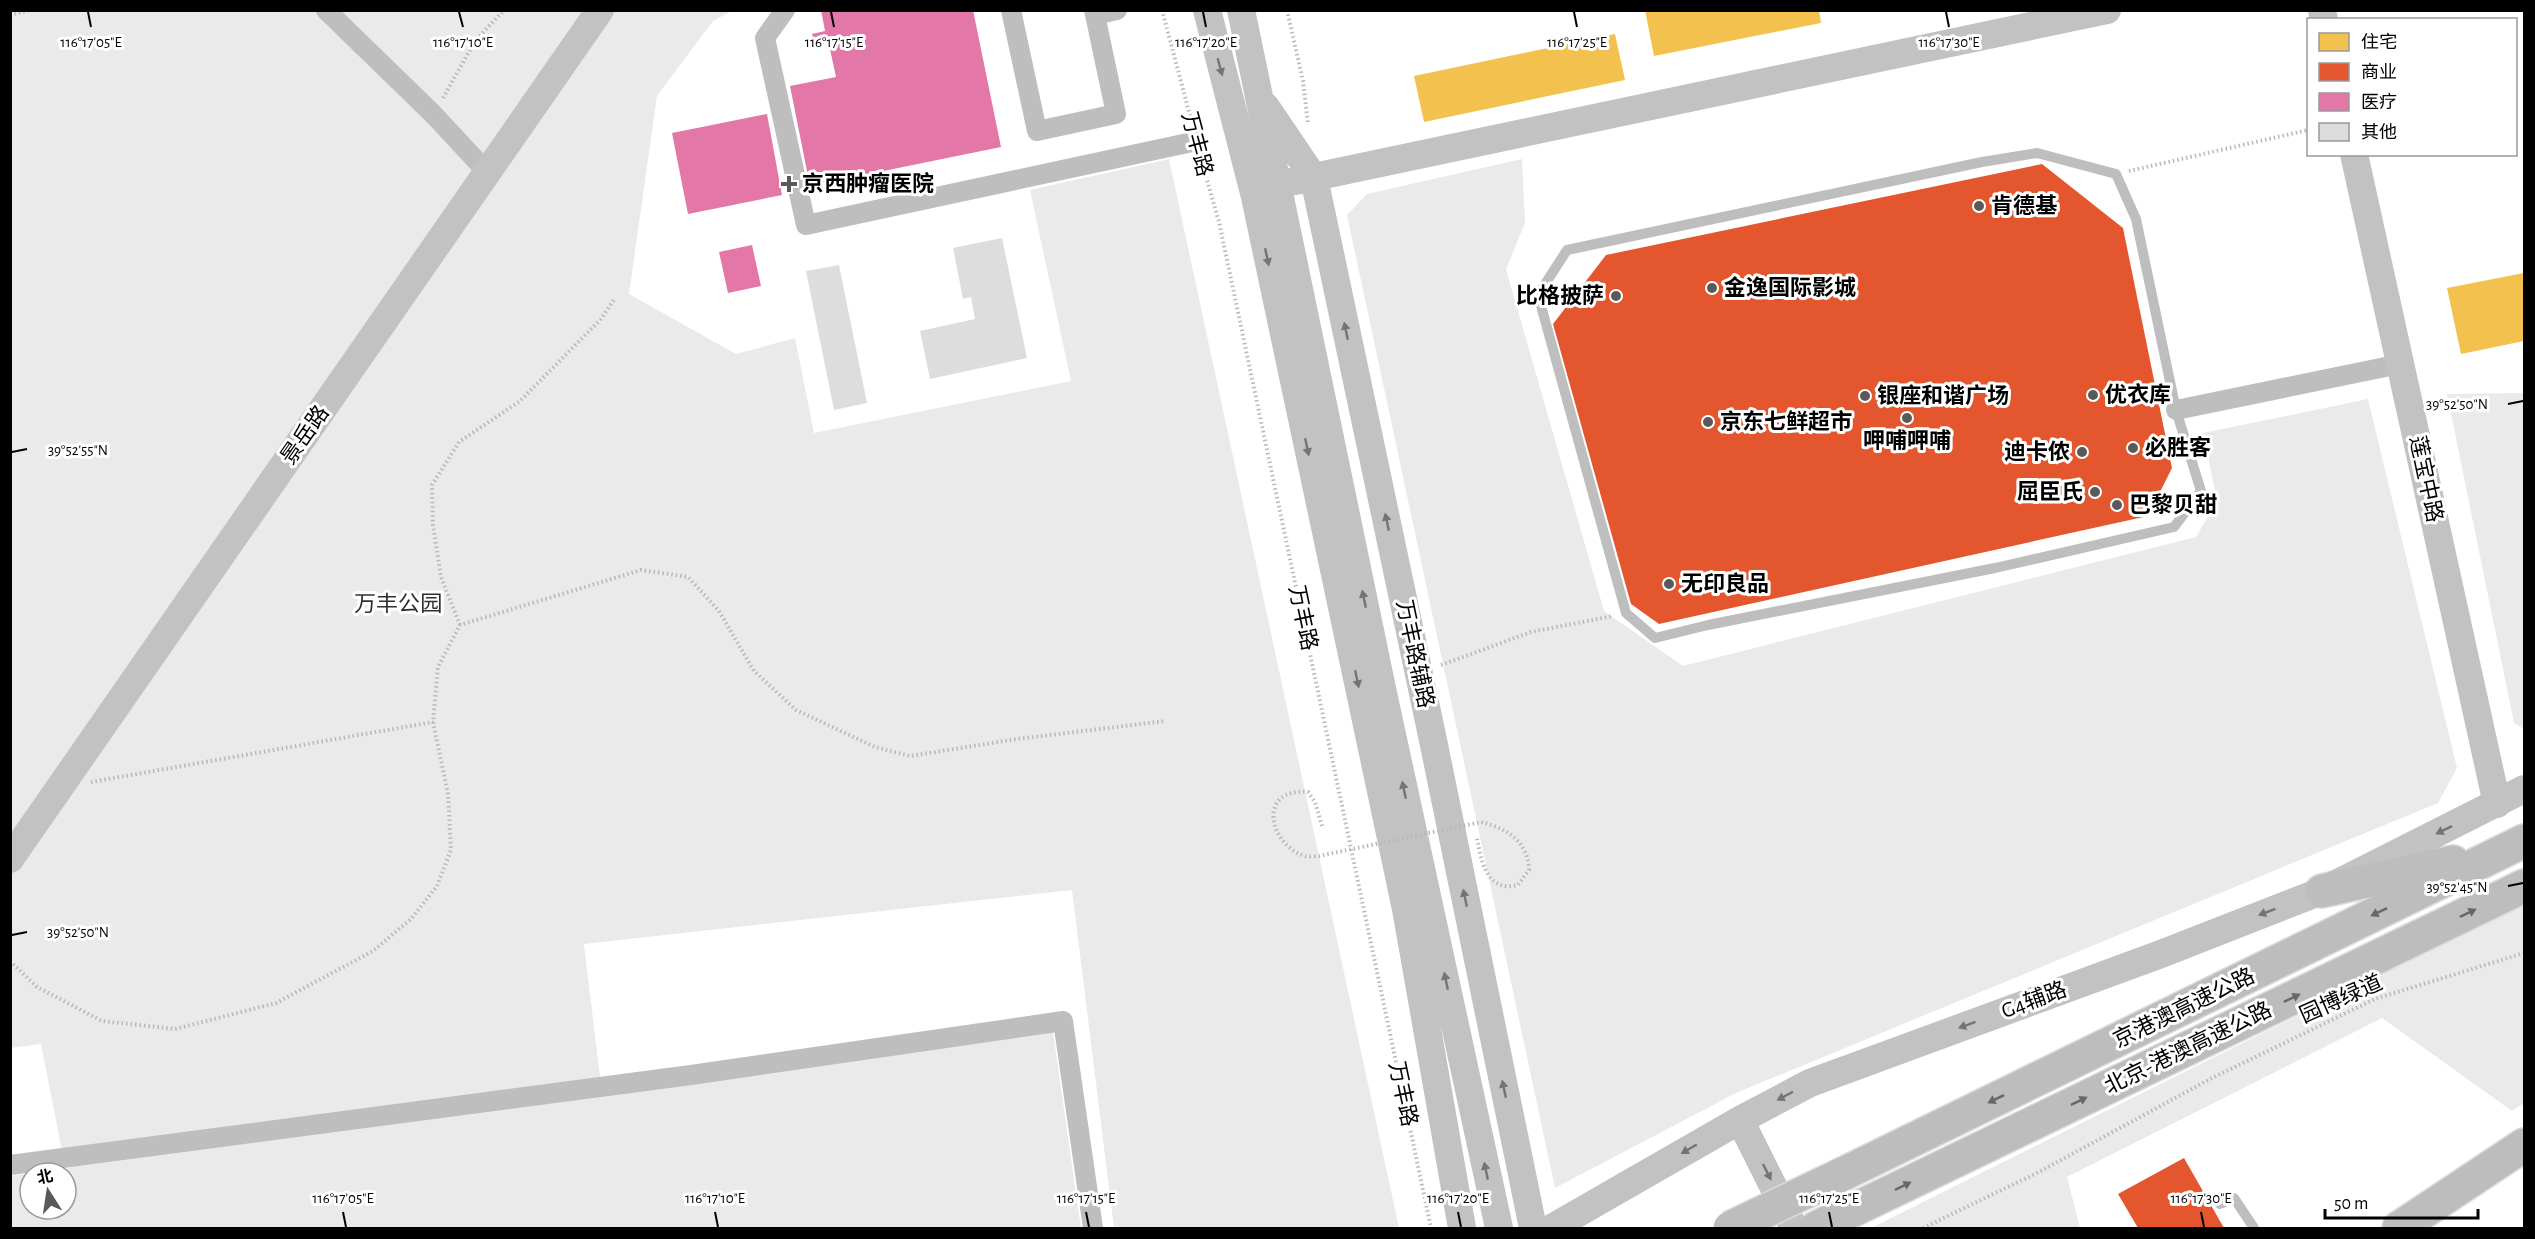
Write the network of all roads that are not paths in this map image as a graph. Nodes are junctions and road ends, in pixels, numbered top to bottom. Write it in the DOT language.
graph roads {
  1 [pos="326,10"];
  2 [pos="600,10"];
  3 [pos="785,10"];
  4 [pos="1011,10"];
  5 [pos="1117,10"];
  6 [pos="1207,10"];
  7 [pos="1241,10"];
  8 [pos="2107,10"];
  9 [pos="1094,13"];
  10 [pos="1258,95"];
  11 [pos="1197,141"];
  12 [pos="2354,156"];
  13 [pos="487,172"];
  14 [pos="1314,178"];
  15 [pos="1276,184"];
  16 [pos="2400,364"];
  17 [pos="2176,410"];
  18 [pos="2524,789"];
  19 [pos="2497,804"];
  20 [pos="2516,845"];
  21 [pos="12,854"];
  22 [pos="2524,886"];
  23 [pos="2322,891"];
  24 [pos="1740,1120"];
  25 [pos="2524,1145"];
  26 [pos="10,1165"];
  27 [pos="2220,1204"];
  28 [pos="1093,1228"];
  29 [pos="1462,1228"];
  30 [pos="1499,1228"];
  31 [pos="1533,1228"];
  32 [pos="1552,1228"];
  33 [pos="1730,1228"];
  34 [pos="1794,1228"];
  35 [pos="1816,1228"];
  36 [pos="2254,1228"];
  37 [pos="2399,1228"];
  1 -- 13 [label="street"];
  2 -- 13 [label="street, 景岳路"];
  3 -- 11 [label="street"];
  4 -- 9 [label="street"];
  5 -- 9 [label="street"];
  6 -- 29 [label="street, 万丰路, one-way"];
  7 -- 10 [label="street"];
  8 -- 14 [label="street"];
  10 -- 14 [label="street, 万丰路辅路"];
  10 -- 15 [label="street"];
  12 -- 16 [label="street, 莲宝中路"];
  13 -- 21 [label="street, 景岳路"];
  14 -- 15 [label="street"];
  31 -- 14 [label="street, 万丰路辅路, one-way"];
  30 -- 15 [label="street, one-way"];
  16 -- 17 [label="street"];
  16 -- 19 [label="street, 莲宝中路"];
  17 -- 17 [label="lane"];
  18 -- 19 [label="street, G4辅路"];
  19 -- 23 [label="street, G4辅路, one-way"];
  20 -- 23 [label="highway"];
  20 -- 33 [label="highway, 京港澳高速公路, one-way, bridge"];
  35 -- 22 [label="highway, 北京-港澳高速公路, one-way"];
  23 -- 24 [label="street, G4辅路, one-way"];
  24 -- 32 [label="street, G4辅路, one-way"];
  24 -- 34 [label="street, one-way"];
  25 -- 37 [label="highway"];
  26 -- 28 [label="street"];
  27 -- 36 [label="lane"];
}
